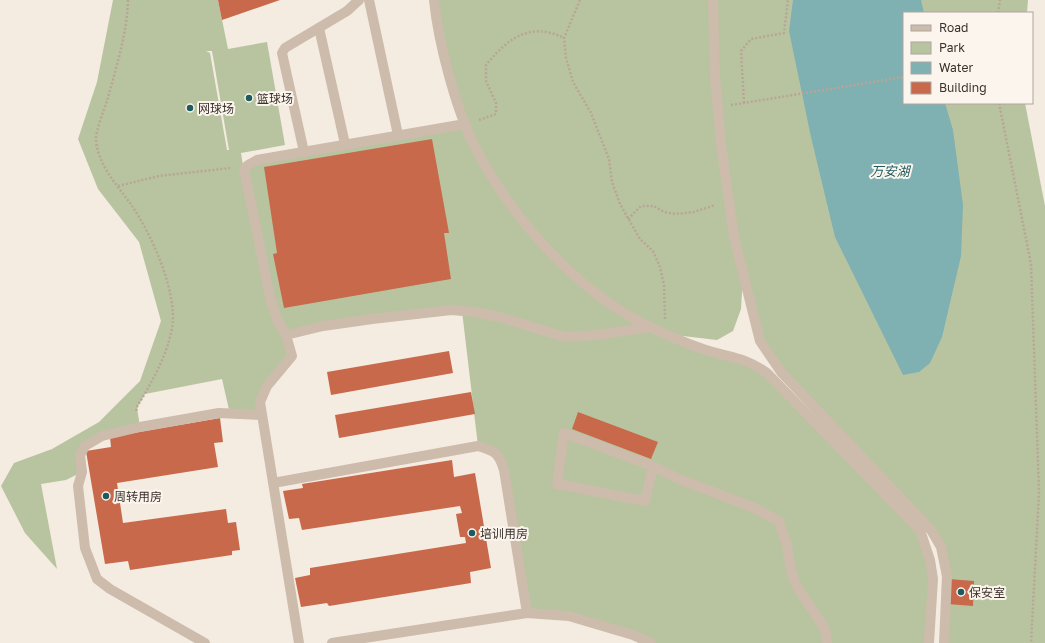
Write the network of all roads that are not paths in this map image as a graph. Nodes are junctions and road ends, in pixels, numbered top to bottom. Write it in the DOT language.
graph roads {
  1 [pos="359,0"];
  2 [pos="369,0"];
  3 [pos="434,0"];
  4 [pos="713,0"];
  5 [pos="319,28"];
  6 [pos="465,124"];
  7 [pos="398,135"];
  8 [pos="344,144"];
  9 [pos="304,152"];
  10 [pos="650,327"];
  11 [pos="286,335"];
  12 [pos="262,415"];
  13 [pos="653,466"];
  14 [pos="273,483"];
  15 [pos="527,613"];
  16 [pos="205,643"];
  17 [pos="299,643"];
  18 [pos="332,643"];
  19 [pos="651,643"];
  20 [pos="827,643"];
  21 [pos="929,643"];
  22 [pos="944,643"];
  1 -- 5 [label="street"];
  2 -- 7 [label="street"];
  3 -- 6 [label="street"];
  4 -- 22 [label="street"];
  5 -- 8 [label="street"];
  5 -- 9 [label="street"];
  6 -- 7 [label="street"];
  6 -- 10 [label="street"];
  7 -- 8 [label="street"];
  8 -- 9 [label="street"];
  9 -- 11 [label="street"];
  10 -- 11 [label="street"];
  10 -- 21 [label="street"];
  11 -- 12 [label="street"];
  12 -- 14 [label="street"];
  12 -- 16 [label="street"];
  13 -- 13 [label="street"];
  13 -- 20 [label="street"];
  14 -- 15 [label="street"];
  14 -- 17 [label="street"];
  15 -- 18 [label="street"];
  15 -- 19 [label="street"];
}
